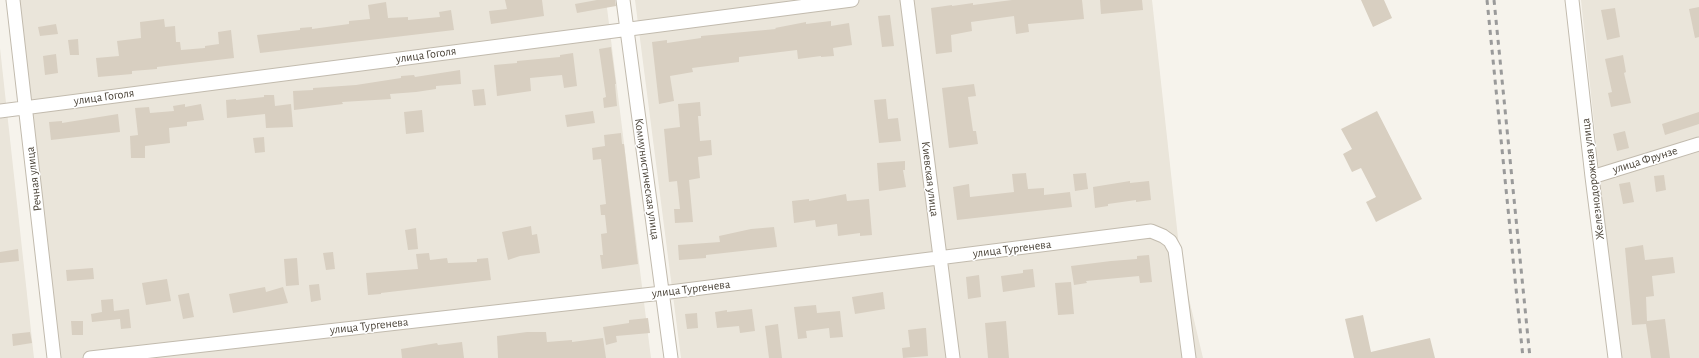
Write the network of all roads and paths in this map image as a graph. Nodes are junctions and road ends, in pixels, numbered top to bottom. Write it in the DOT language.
graph roads {
  1 [pos="13,0"];
  2 [pos="623,0"];
  3 [pos="852,0"];
  4 [pos="908,0"];
  5 [pos="1572,0"];
  6 [pos="627,28"];
  7 [pos="26,108"];
  8 [pos="0,111"];
  9 [pos="1699,144"];
  10 [pos="1592,177"];
  11 [pos="940,258"];
  12 [pos="662,293"];
  13 [pos="54,358"];
  14 [pos="90,358"];
  15 [pos="671,358"];
  16 [pos="953,358"];
  17 [pos="1189,358"];
  18 [pos="1615,358"];
  1 -- 7 [label="street, Речная улица"];
  2 -- 6 [label="street, Коммунистическая улица"];
  3 -- 6 [label="street, улица Гоголя"];
  4 -- 11 [label="street, Киевская улица"];
  5 -- 10 [label="street, Железнодорожная улица"];
  6 -- 7 [label="street, улица Гоголя"];
  6 -- 12 [label="street, Коммунистическая улица"];
  7 -- 8 [label="street, улица Гоголя"];
  7 -- 13 [label="street, Речная улица"];
  9 -- 10 [label="street, улица Фрунзе"];
  10 -- 18 [label="street, Железнодорожная улица"];
  11 -- 12 [label="street, улица Тургенева"];
  11 -- 16 [label="street, Киевская улица"];
  11 -- 17 [label="street, улица Тургенева"];
  12 -- 14 [label="street, улица Тургенева"];
  12 -- 15 [label="street, Коммунистическая улица"];
}
